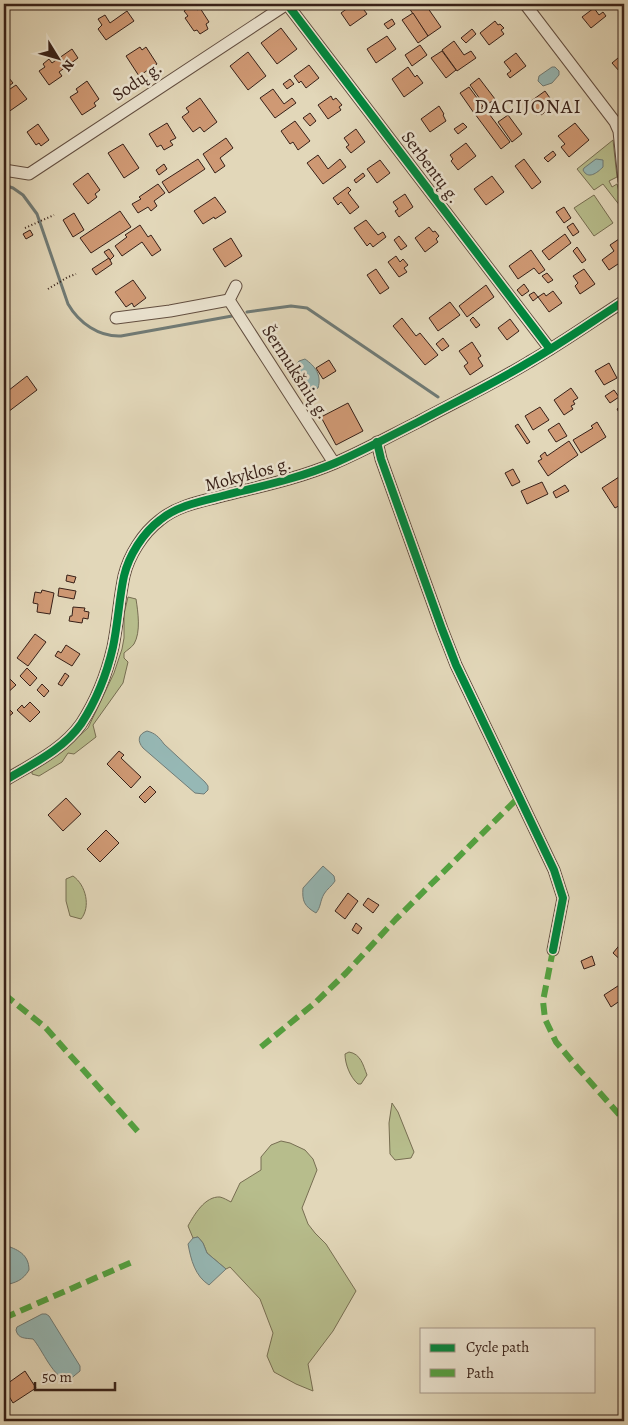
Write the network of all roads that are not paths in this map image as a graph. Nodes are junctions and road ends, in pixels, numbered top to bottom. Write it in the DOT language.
graph roads {
  1 [pos="287,4"];
  2 [pos="525,4"];
  3 [pos="4,170"];
  4 [pos="624,181"];
  5 [pos="236,286"];
  6 [pos="229,300"];
  7 [pos="624,301"];
  8 [pos="116,318"];
  9 [pos="550,350"];
  10 [pos="377,442"];
  11 [pos="334,463"];
  12 [pos="4,781"];
  13 [pos="553,950"];
  1 -- 3 [label="street, Sodų g."];
  1 -- 9 [label="street, Serbentų g."];
  2 -- 4 [label="street"];
  5 -- 6 [label="street"];
  6 -- 8 [label="street"];
  6 -- 11 [label="street, Šermukšnių g."];
  7 -- 9 [label="street, Mokyklos g."];
  9 -- 10 [label="street, Mokyklos g."];
  10 -- 11 [label="street, Mokyklos g."];
  10 -- 13 [label="street"];
  11 -- 12 [label="street, Mokyklos g."];
}
